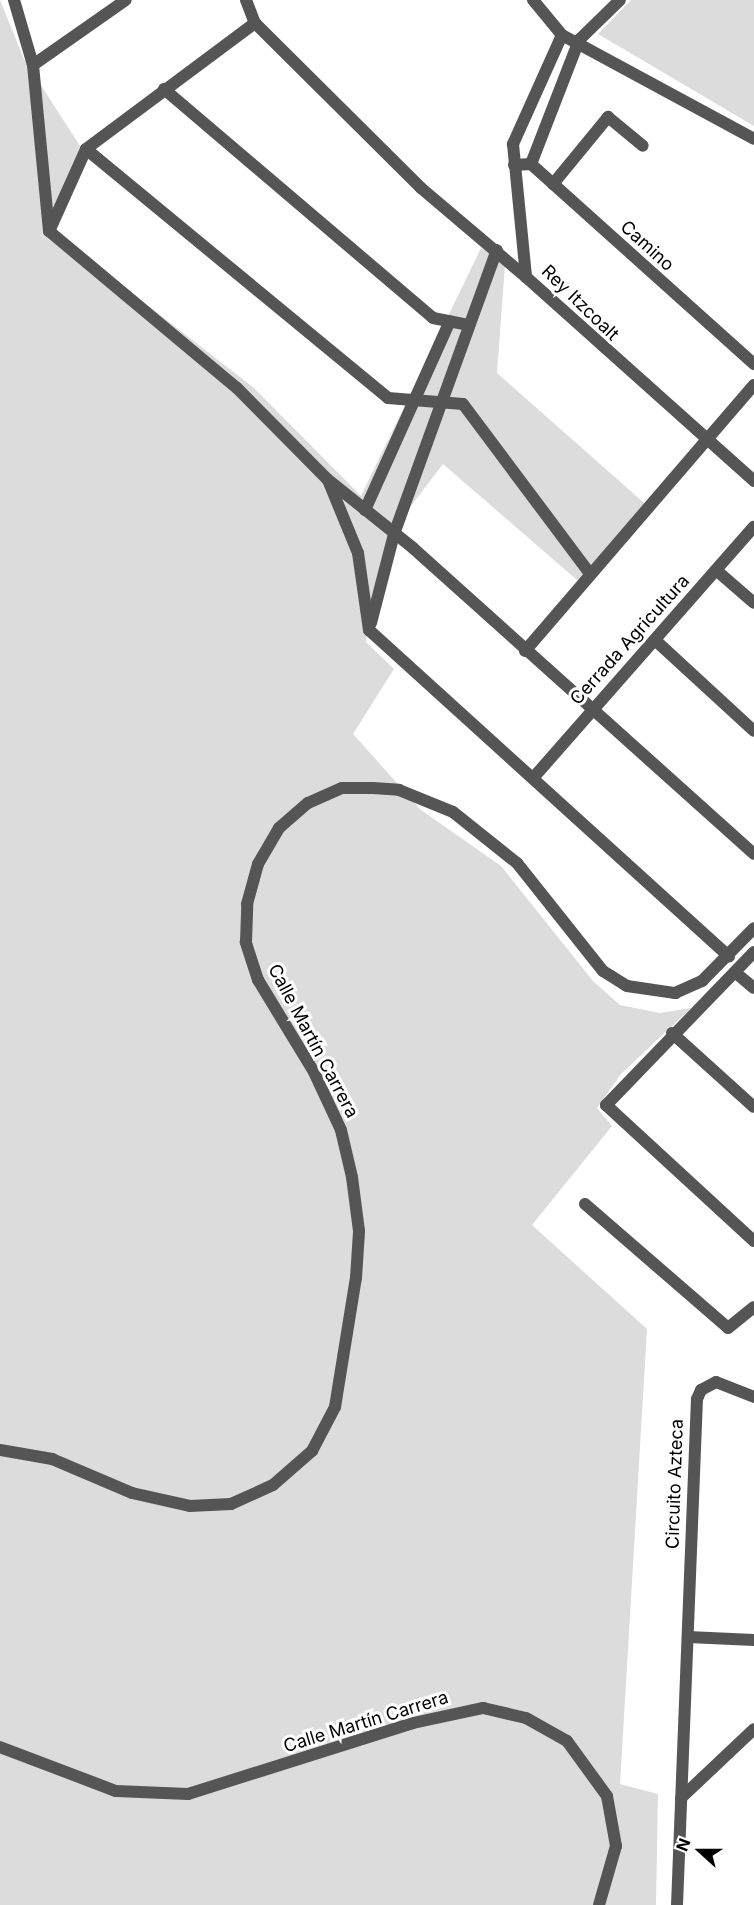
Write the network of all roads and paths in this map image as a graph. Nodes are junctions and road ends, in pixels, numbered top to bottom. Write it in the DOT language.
graph roads {
  1 [pos="14,0"];
  2 [pos="126,0"];
  3 [pos="246,0"];
  4 [pos="533,0"];
  5 [pos="620,0"];
  6 [pos="255,23"];
  7 [pos="562,35"];
  8 [pos="579,40"];
  9 [pos="33,65"];
  10 [pos="164,89"];
  11 [pos="754,139"];
  12 [pos="643,146"];
  13 [pos="86,148"];
  14 [pos="531,164"];
  15 [pos="514,165"];
  16 [pos="553,184"];
  17 [pos="50,231"];
  18 [pos="497,250"];
  19 [pos="526,277"];
  20 [pos="450,321"];
  21 [pos="469,325"];
  22 [pos="754,364"];
  23 [pos="754,386"];
  24 [pos="414,398"];
  25 [pos="445,398"];
  26 [pos="706,441"];
  27 [pos="327,479"];
  28 [pos="754,481"];
  29 [pos="365,510"];
  30 [pos="754,527"];
  31 [pos="394,534"];
  32 [pos="716,570"];
  33 [pos="590,574"];
  34 [pos="754,603"];
  35 [pos="369,630"];
  36 [pos="655,640"];
  37 [pos="525,651"];
  38 [pos="593,709"];
  39 [pos="754,731"];
  40 [pos="534,777"];
  41 [pos="754,854"];
  42 [pos="754,928"];
  43 [pos="754,952"];
  44 [pos="729,956"];
  45 [pos="736,973"];
  46 [pos="754,988"];
  47 [pos="672,1033"];
  48 [pos="754,1107"];
  49 [pos="585,1204"];
  50 [pos="754,1241"];
  51 [pos="754,1307"];
  52 [pos="754,1396"];
  53 [pos="0,1450"];
  54 [pos="688,1637"];
  55 [pos="754,1640"];
  56 [pos="754,1728"];
  57 [pos="0,1748"];
  58 [pos="681,1798"];
  59 [pos="599,1905"];
  60 [pos="677,1905"];
  1 -- 9 [label="street"];
  2 -- 9 [label="street"];
  3 -- 6 [label="street"];
  4 -- 7 [label="street"];
  5 -- 8 [label="street"];
  6 -- 10 [label="street"];
  6 -- 18 [label="street"];
  7 -- 8 [label="street"];
  7 -- 15 [label="street, Rey Itzcoalt"];
  8 -- 11 [label="street"];
  8 -- 14 [label="street"];
  9 -- 17 [label="street"];
  10 -- 13 [label="street"];
  10 -- 20 [label="street"];
  12 -- 16 [label="street"];
  13 -- 17 [label="street"];
  13 -- 24 [label="street"];
  14 -- 15 [label="street"];
  14 -- 16 [label="street, Camino"];
  15 -- 19 [label="street, Rey Itzcoalt"];
  16 -- 22 [label="street, Camino"];
  17 -- 27 [label="street"];
  18 -- 19 [label="street"];
  18 -- 21 [label="street"];
  19 -- 26 [label="street, Rey Itzcoalt"];
  20 -- 21 [label="street"];
  20 -- 24 [label="street"];
  21 -- 25 [label="street"];
  23 -- 26 [label="street"];
  24 -- 25 [label="street"];
  24 -- 29 [label="street"];
  25 -- 31 [label="street"];
  25 -- 33 [label="street"];
  26 -- 28 [label="street, Rey Itzcoalt"];
  26 -- 33 [label="street"];
  27 -- 29 [label="street"];
  27 -- 35 [label="street"];
  29 -- 31 [label="street"];
  30 -- 32 [label="street, Cerrada Agricultura"];
  31 -- 35 [label="street"];
  31 -- 37 [label="street"];
  32 -- 34 [label="street"];
  32 -- 36 [label="street, Cerrada Agricultura"];
  33 -- 37 [label="street"];
  35 -- 40 [label="street"];
  36 -- 38 [label="street, Cerrada Agricultura"];
  36 -- 39 [label="street"];
  37 -- 38 [label="street"];
  38 -- 40 [label="street, Cerrada Agricultura"];
  38 -- 41 [label="street"];
  40 -- 44 [label="street"];
  42 -- 44 [label="street, Calle Martín Carrera"];
  43 -- 45 [label="street"];
  44 -- 53 [label="street, Calle Martín Carrera"];
  45 -- 46 [label="street"];
  45 -- 47 [label="street"];
  47 -- 48 [label="street"];
  47 -- 50 [label="street"];
  49 -- 51 [label="street"];
  52 -- 54 [label="street, Circuito Azteca"];
  54 -- 55 [label="street"];
  54 -- 58 [label="street, Circuito Azteca"];
  56 -- 58 [label="street"];
  57 -- 59 [label="street, Calle Martín Carrera"];
  58 -- 60 [label="street, Circuito Azteca"];
}
